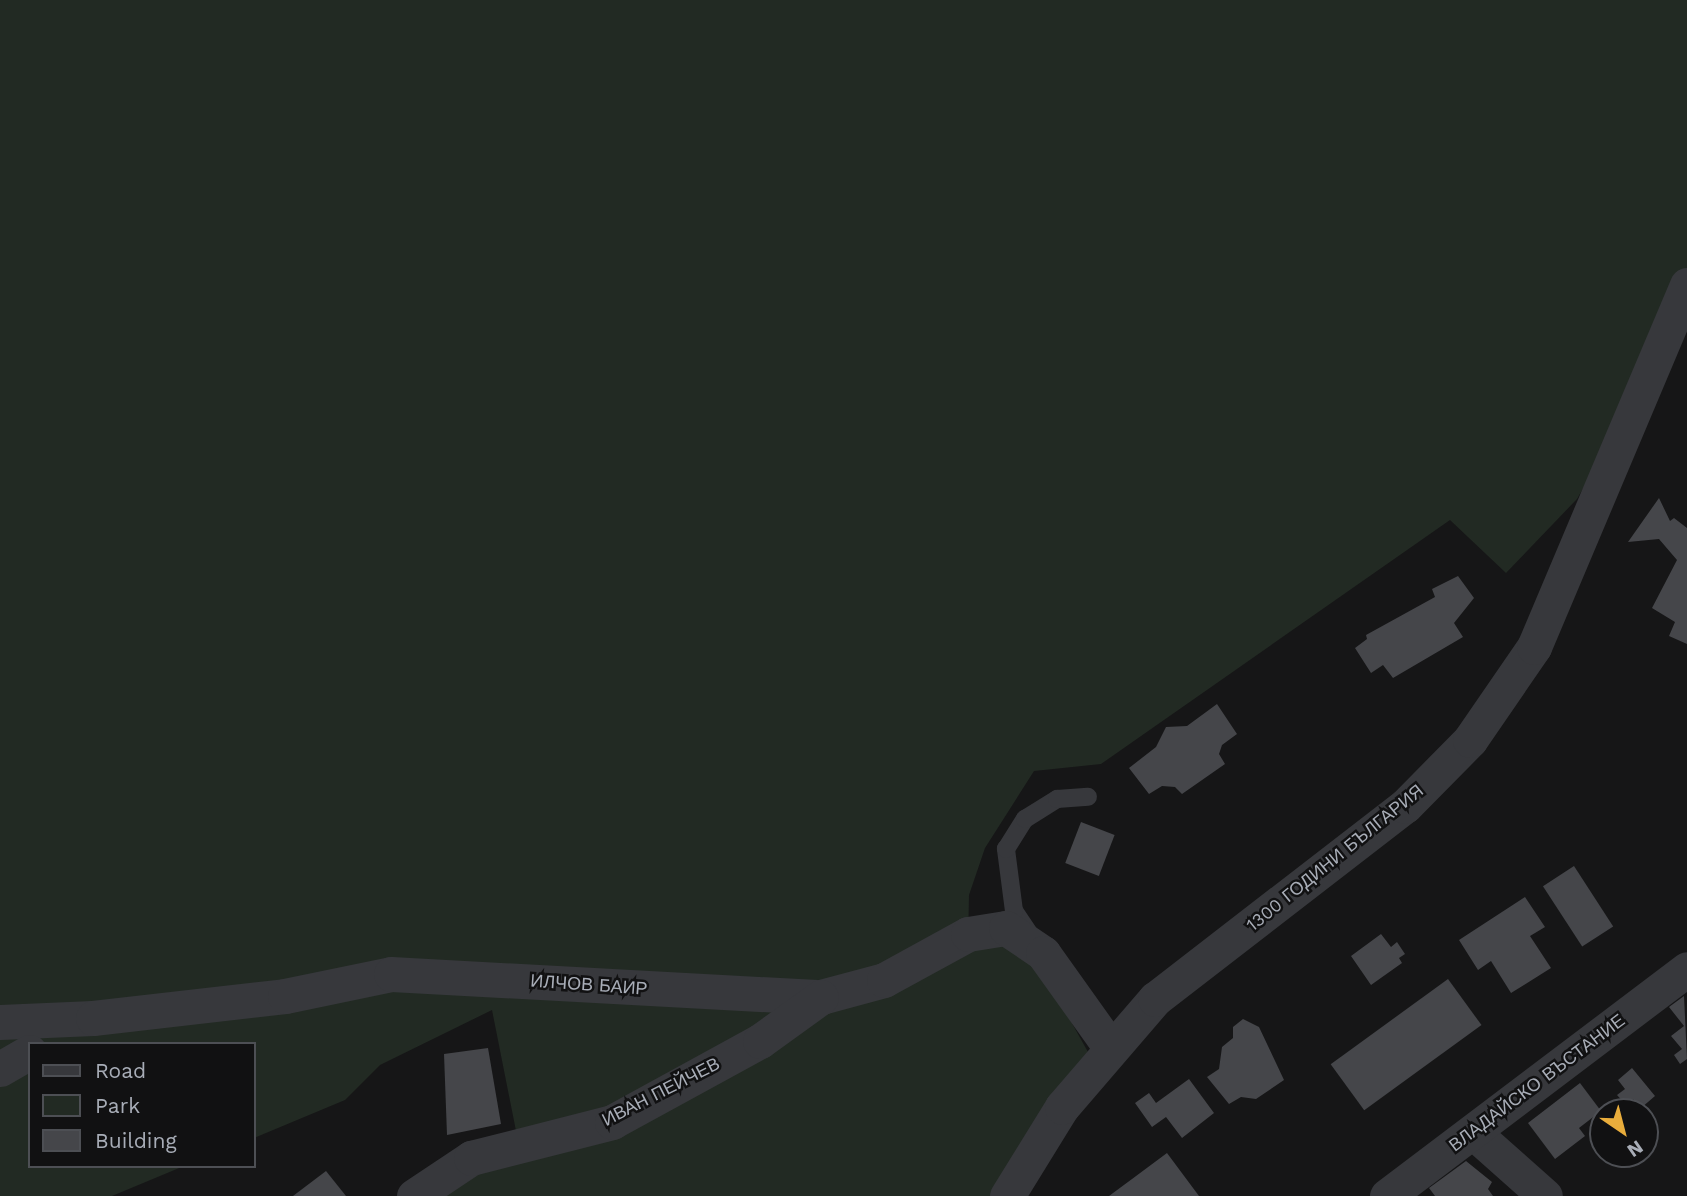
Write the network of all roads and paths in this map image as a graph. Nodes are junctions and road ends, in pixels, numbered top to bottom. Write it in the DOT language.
graph roads {
  1 [pos="1687,285"];
  2 [pos="1088,797"];
  3 [pos="1043,953"];
  4 [pos="1687,968"];
  5 [pos="821,997"];
  6 [pos="93,1018"];
  7 [pos="0,1022"];
  8 [pos="49,1042"];
  9 [pos="1110,1047"];
  10 [pos="28,1053"];
  11 [pos="0,1069"];
  12 [pos="1473,1132"];
  13 [pos="414,1196"];
  14 [pos="1007,1196"];
  15 [pos="1387,1196"];
  16 [pos="1545,1196"];
  1 -- 9 [label="street, 1300 ГОДИНИ БЪЛГАРИЯ"];
  2 -- 3 [label="lane"];
  3 -- 5 [label="street, ИЛЧОВ БАИР"];
  3 -- 9 [label="street, ИЛЧОВ БАИР"];
  4 -- 12 [label="street, ВЛАДАЙСКО ВЪСТАНИЕ"];
  5 -- 6 [label="street, ИЛЧОВ БАИР"];
  5 -- 13 [label="street, ИВАН ПЕЙЧЕВ"];
  6 -- 7 [label="street, ИЛЧОВ БАИР"];
  6 -- 8 [label="street"];
  9 -- 14 [label="street, 1300 ГОДИНИ БЪЛГАРИЯ"];
  10 -- 11 [label="street"];
  12 -- 15 [label="street, ВЛАДАЙСКО ВЪСТАНИЕ"];
  12 -- 16 [label="street"];
}
